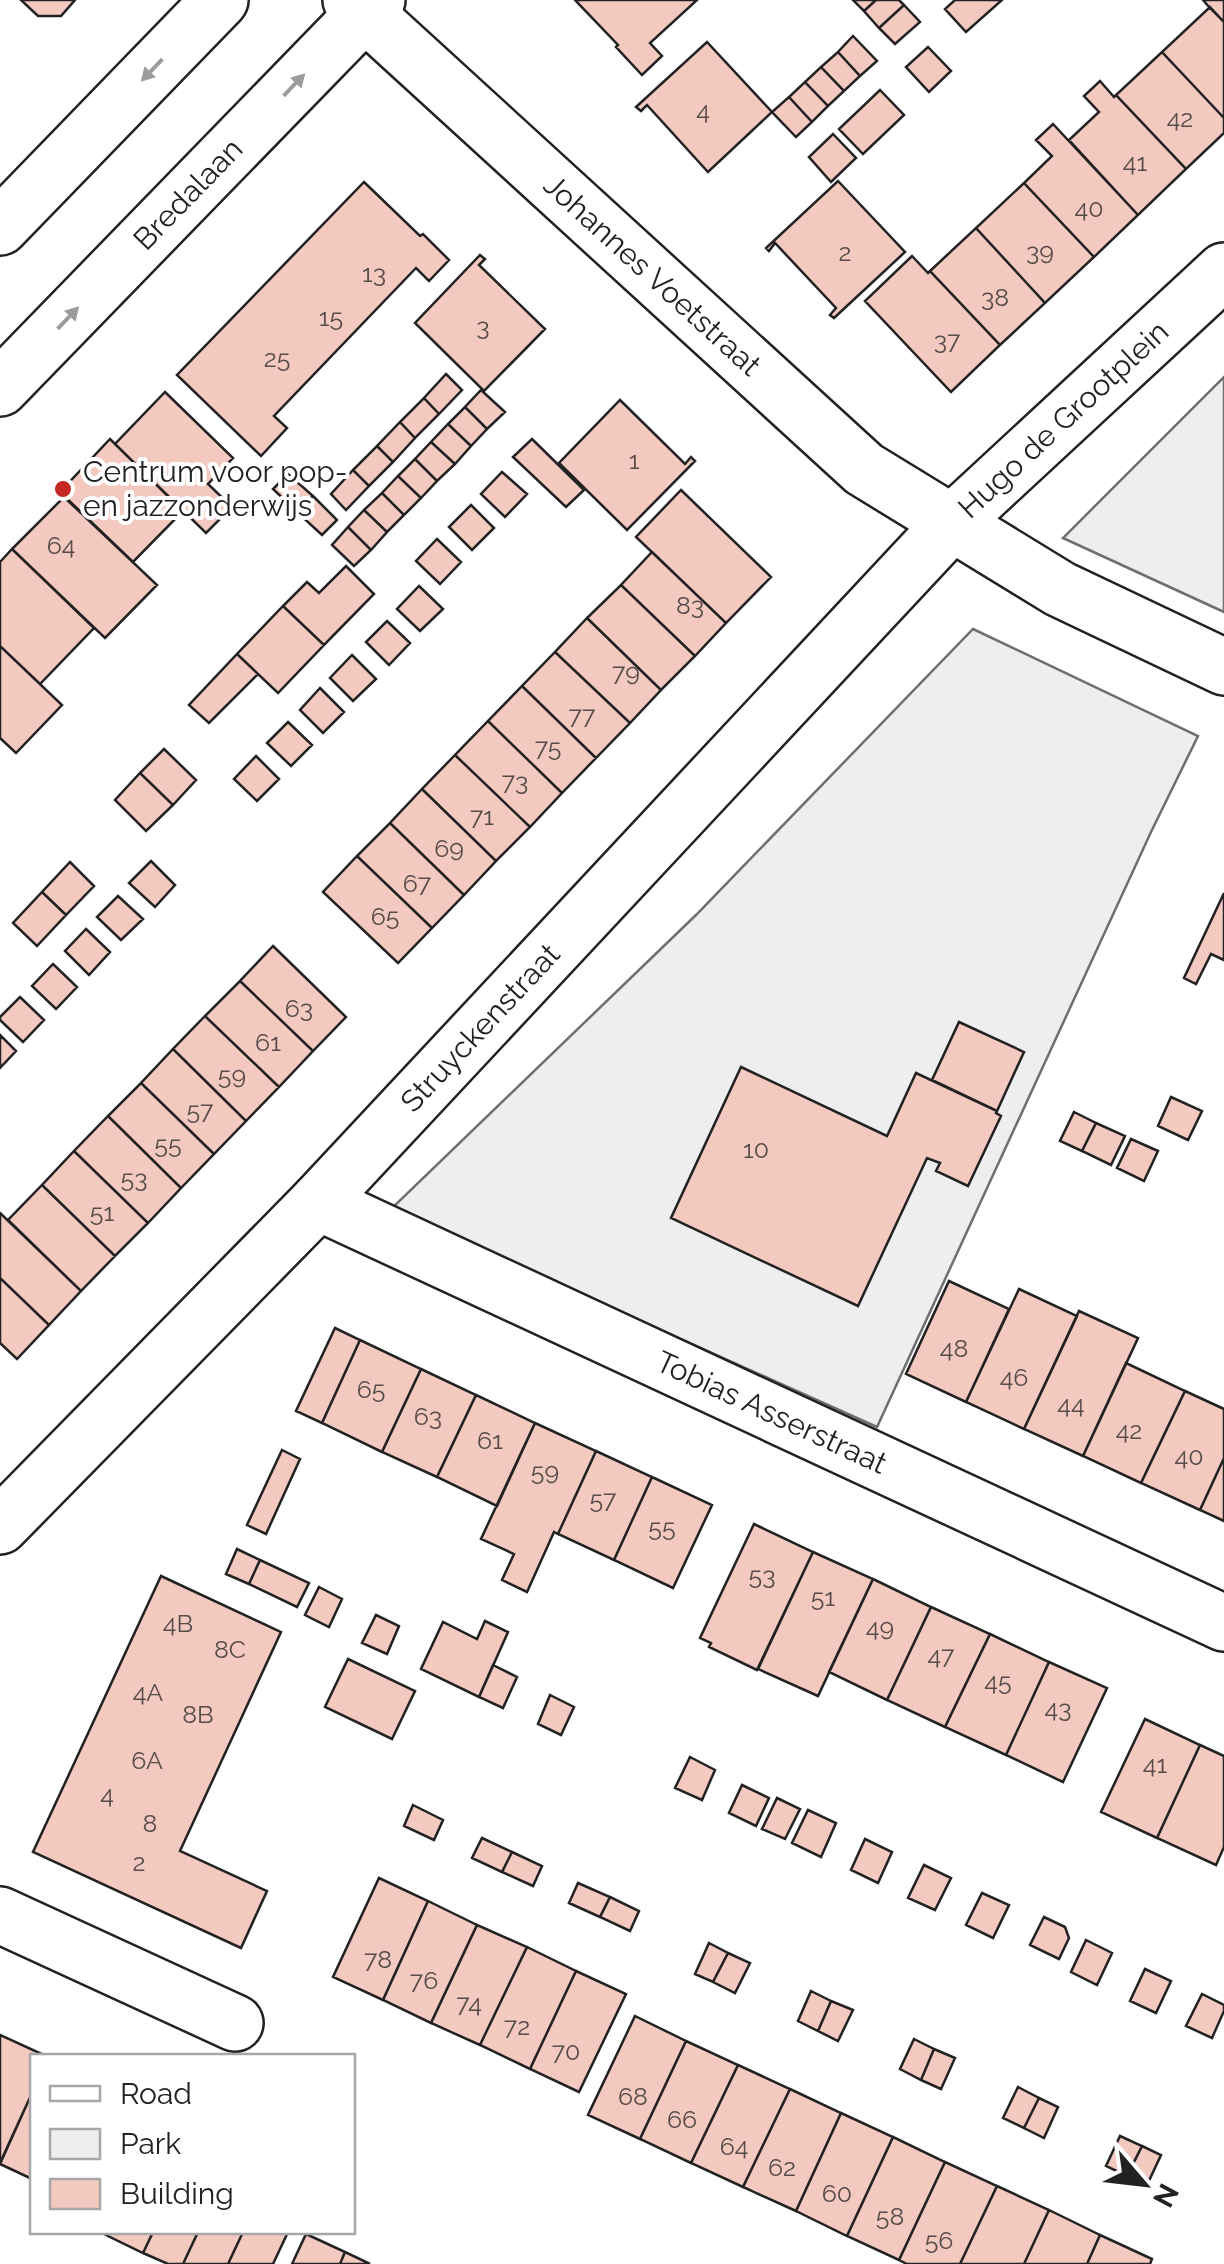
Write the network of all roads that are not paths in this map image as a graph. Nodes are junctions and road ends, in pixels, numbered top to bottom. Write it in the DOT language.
graph roads {
  1 [pos="220,0"];
  2 [pos="364,4"];
  3 [pos="0,228"];
  4 [pos="1224,271"];
  5 [pos="0,388"];
  6 [pos="952,523"];
  7 [pos="1224,667"];
  8 [pos="318,1202"];
  9 [pos="0,1526"];
  10 [pos="1224,1623"];
  11 [pos="0,1915"];
  12 [pos="234,2022"];
  1 -- 3 [label="street, one-way"];
  5 -- 2 [label="street, Bredalaan, one-way"];
  2 -- 6 [label="street, Johannes Voetstraat"];
  4 -- 6 [label="street, Hugo de Grootplein"];
  6 -- 7 [label="street, Hugo de Grootplein"];
  6 -- 8 [label="street, Struyckenstraat"];
  8 -- 9 [label="street, Struyckenstraat"];
  8 -- 10 [label="street, Tobias Asserstraat"];
  11 -- 12 [label="street"];
}
